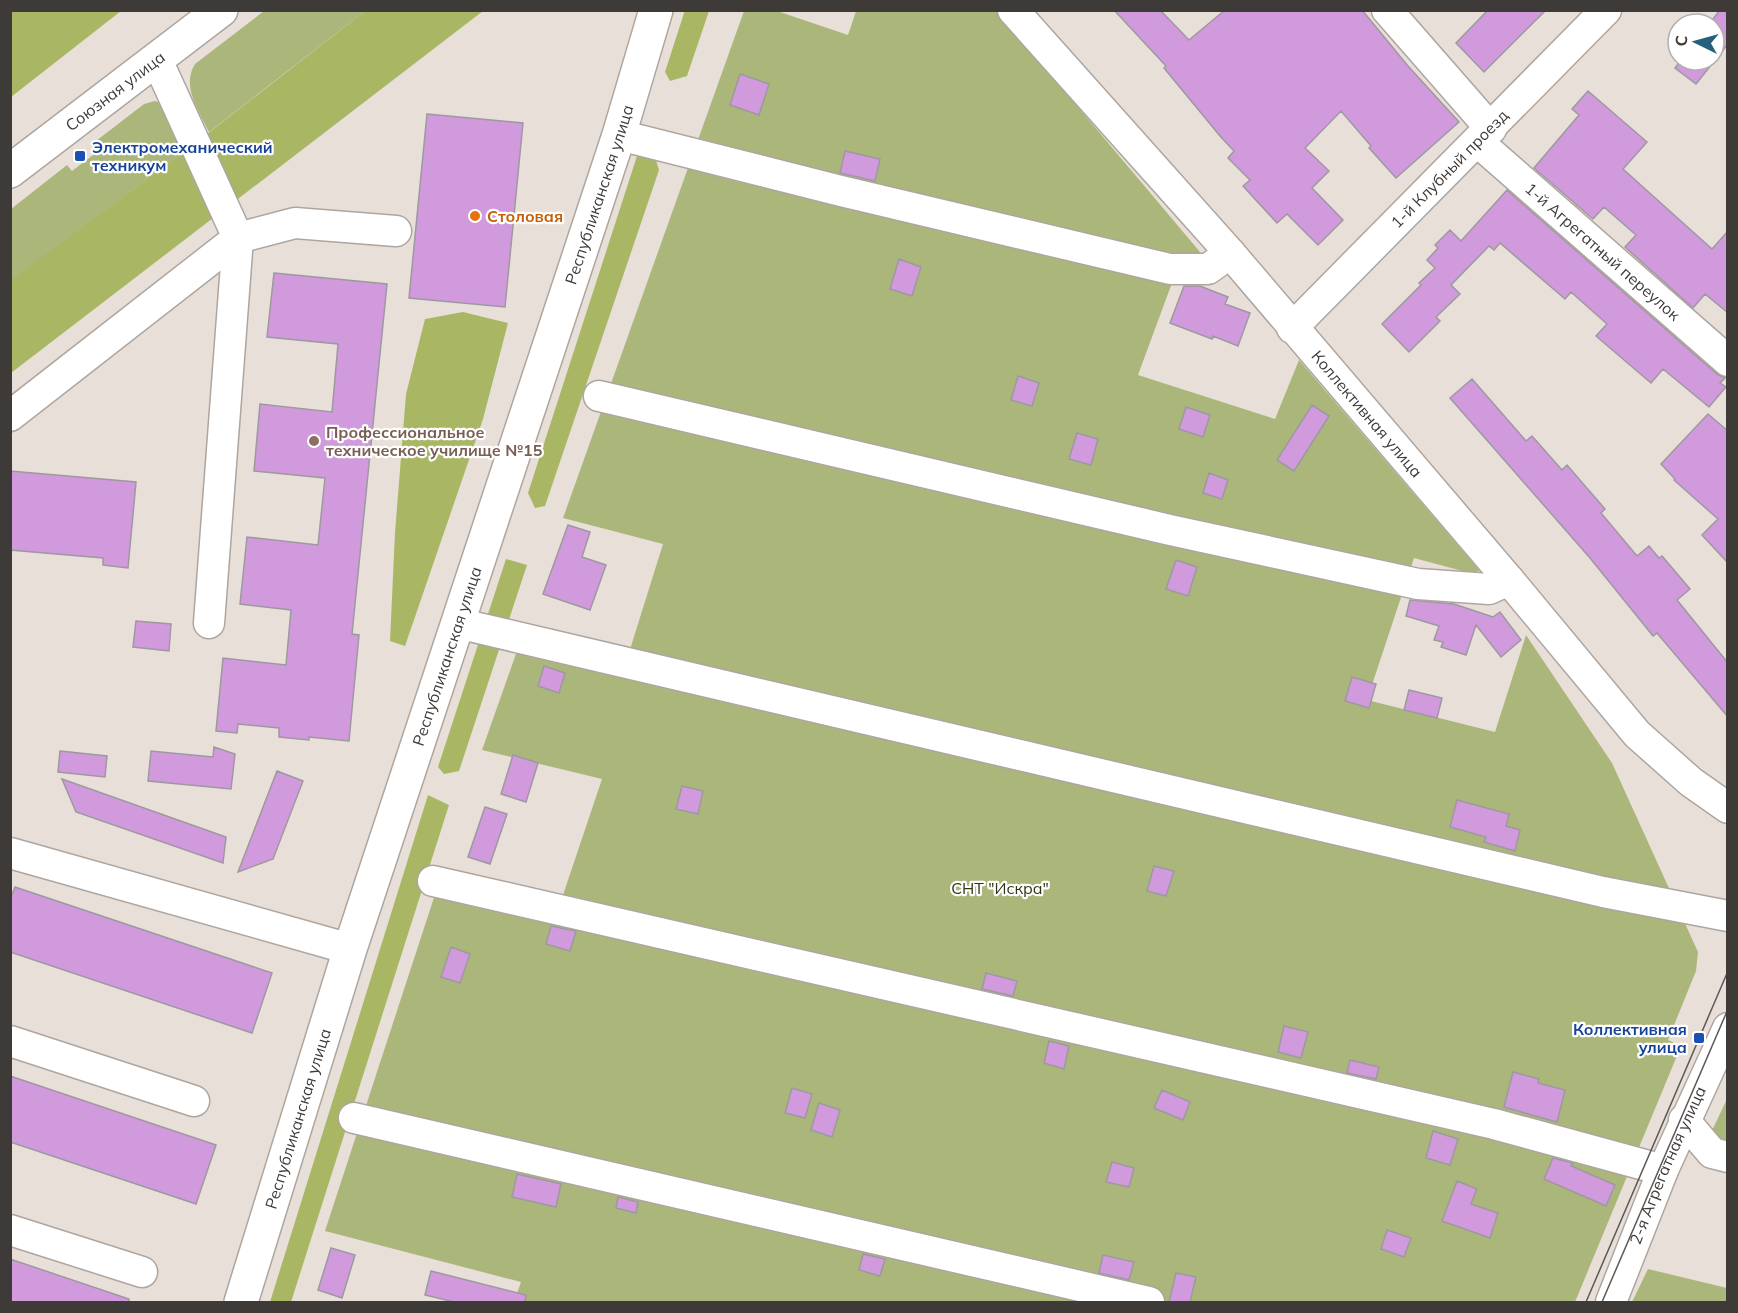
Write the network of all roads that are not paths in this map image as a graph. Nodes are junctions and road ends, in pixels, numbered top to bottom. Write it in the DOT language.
graph roads {
  1 [pos="221,10"];
  2 [pos="656,10"];
  3 [pos="1013,10"];
  4 [pos="1387,10"];
  5 [pos="1606,10"];
  6 [pos="157,60"];
  7 [pos="619,135"];
  8 [pos="1484,135"];
  9 [pos="10,171"];
  10 [pos="396,231"];
  11 [pos="237,238"];
  12 [pos="1230,253"];
  13 [pos="1292,328"];
  14 [pos="1728,361"];
  15 [pos="599,396"];
  16 [pos="10,416"];
  17 [pos="1509,580"];
  18 [pos="209,623"];
  19 [pos="458,623"];
  20 [pos="1728,808"];
  21 [pos="10,852"];
  22 [pos="433,881"];
  23 [pos="1728,916"];
  24 [pos="350,949"];
  25 [pos="1728,1028"];
  26 [pos="10,1041"];
  27 [pos="194,1101"];
  28 [pos="354,1118"];
  29 [pos="1684,1120"];
  30 [pos="1728,1157"];
  31 [pos="1663,1170"];
  32 [pos="10,1230"];
  33 [pos="142,1272"];
  34 [pos="241,1302"];
  35 [pos="1149,1302"];
  36 [pos="1611,1302"];
  1 -- 6 [label="main road, Союзная улица"];
  2 -- 7 [label="main road, Республиканская улица"];
  3 -- 12 [label="street, Коллективная улица"];
  4 -- 8 [label="street, 1-й Агрегатный переулок"];
  5 -- 8 [label="street, 1-й Клубный проезд"];
  6 -- 9 [label="main road, Союзная улица"];
  6 -- 11 [label="street"];
  7 -- 12 [label="street"];
  7 -- 19 [label="main road, Республиканская улица"];
  8 -- 13 [label="street, 1-й Клубный проезд"];
  8 -- 14 [label="street, 1-й Агрегатный переулок"];
  10 -- 11 [label="street"];
  11 -- 16 [label="street"];
  11 -- 18 [label="street"];
  12 -- 13 [label="street, Коллективная улица"];
  13 -- 17 [label="street, Коллективная улица"];
  15 -- 17 [label="street"];
  17 -- 20 [label="street, Коллективная улица"];
  19 -- 23 [label="street"];
  19 -- 24 [label="main road, Республиканская улица"];
  21 -- 24 [label="street"];
  22 -- 31 [label="street"];
  24 -- 34 [label="main road, Республиканская улица"];
  25 -- 29 [label="street, 2-я Агрегатная улица"];
  26 -- 27 [label="street"];
  28 -- 35 [label="street"];
  29 -- 30 [label="street"];
  29 -- 31 [label="street, 2-я Агрегатная улица"];
  31 -- 36 [label="street, 2-я Агрегатная улица"];
  32 -- 33 [label="street"];
}
